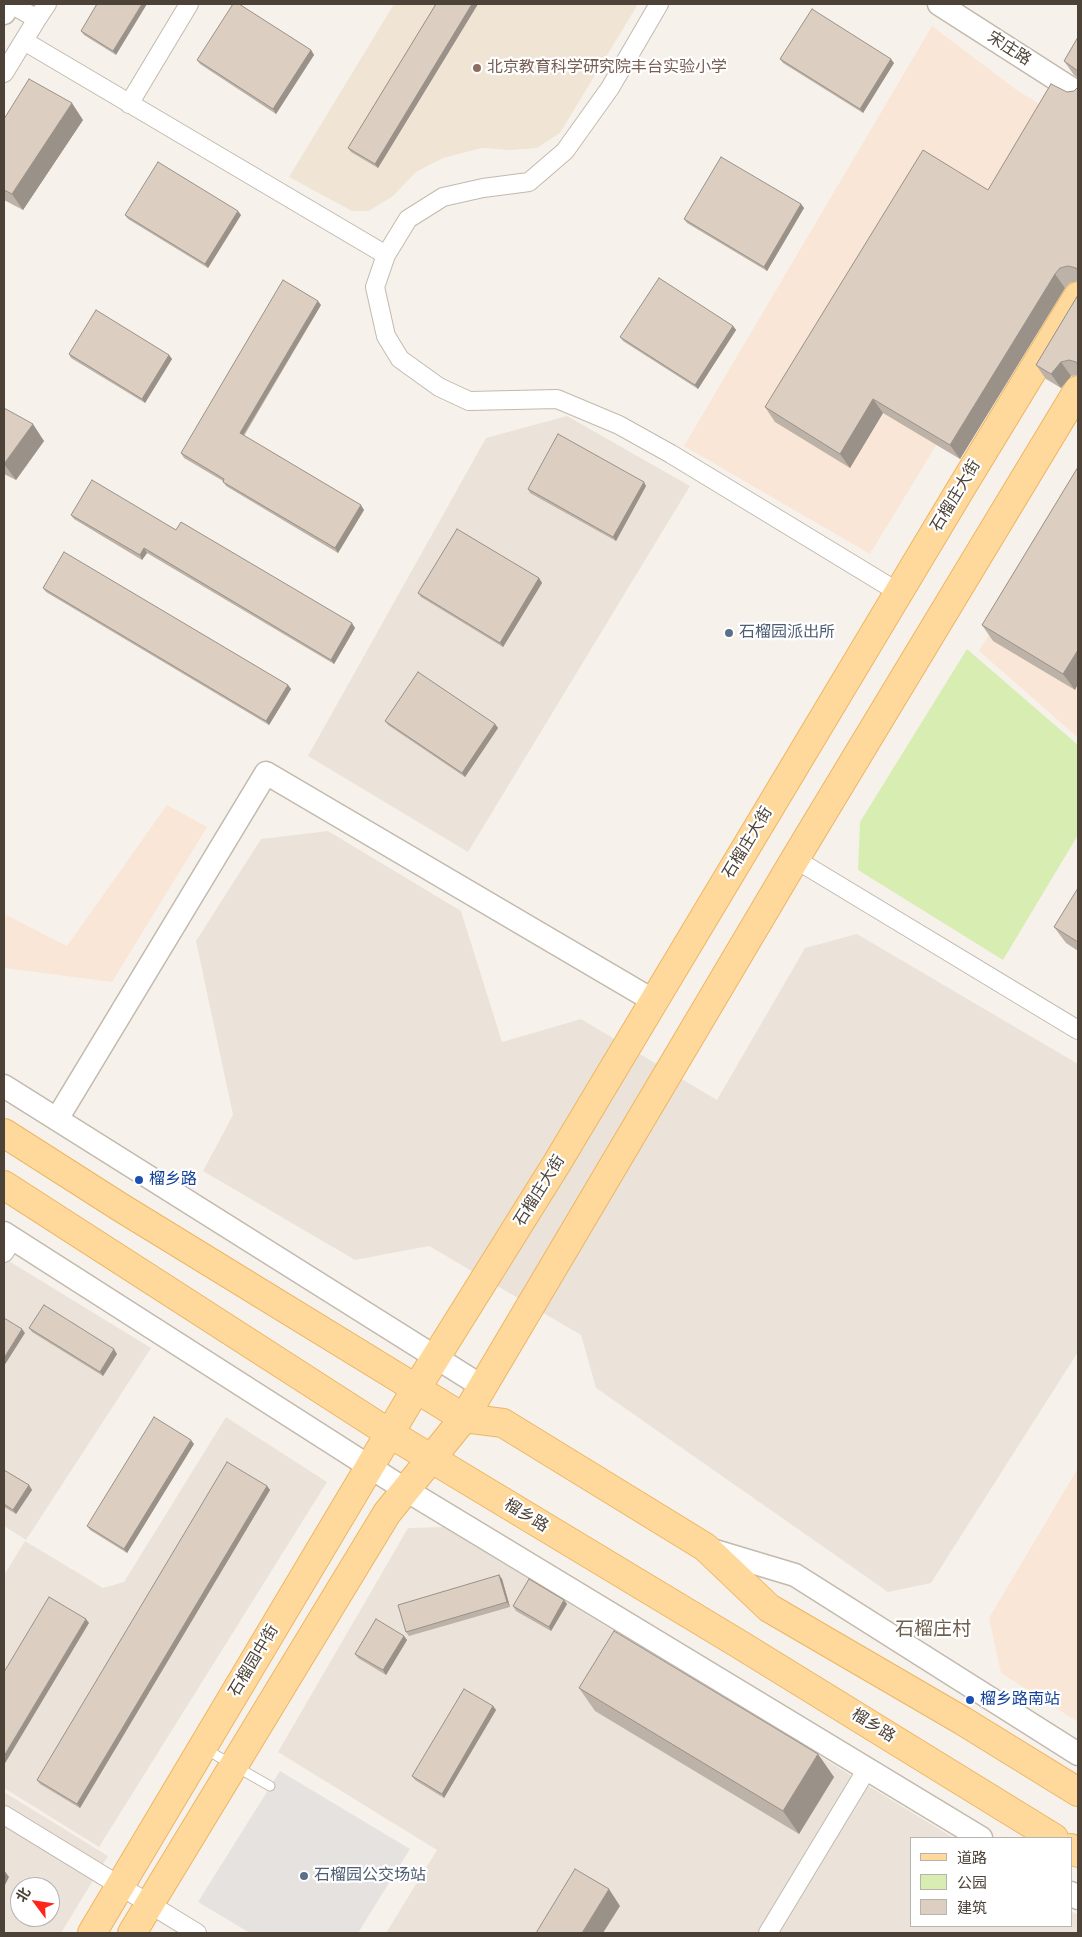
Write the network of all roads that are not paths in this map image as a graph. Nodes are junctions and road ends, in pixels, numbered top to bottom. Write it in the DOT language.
graph roads {
  1 [pos="10,4"];
  2 [pos="47,4"];
  3 [pos="189,4"];
  4 [pos="659,4"];
  5 [pos="939,4"];
  6 [pos="4,13"];
  7 [pos="37,20"];
  8 [pos="24,41"];
  9 [pos="4,73"];
  10 [pos="1078,93"];
  11 [pos="129,104"];
  12 [pos="386,255"];
  13 [pos="1078,296"];
  14 [pos="1078,390"];
  15 [pos="898,592"];
  16 [pos="795,859"];
  17 [pos="654,1001"];
  18 [pos="1078,1030"];
  19 [pos="4,1086"];
  20 [pos="57,1119"];
  21 [pos="4,1133"];
  22 [pos="4,1185"];
  23 [pos="7,1242"];
  24 [pos="436,1358"];
  25 [pos="483,1387"];
  26 [pos="416,1388"];
  27 [pos="464,1418"];
  28 [pos="389,1433"];
  29 [pos="430,1458"];
  30 [pos="369,1466"];
  31 [pos="406,1490"];
  32 [pos="705,1548"];
  33 [pos="202,1747"];
  34 [pos="1078,1754"];
  35 [pos="234,1765"];
  36 [pos="867,1769"];
  37 [pos="270,1786"];
  38 [pos="1078,1792"];
  39 [pos="4,1815"];
  40 [pos="978,1837"];
  41 [pos="1052,1837"];
  42 [pos="120,1886"];
  43 [pos="151,1905"];
  44 [pos="92,1933"];
  45 [pos="132,1933"];
  46 [pos="197,1933"];
  47 [pos="768,1933"];
  1 -- 6 [label="street"];
  1 -- 7 [label="street"];
  2 -- 7 [label="street"];
  3 -- 11 [label="street"];
  4 -- 12 [label="street"];
  5 -- 10 [label="street, 宋庄路"];
  7 -- 8 [label="street"];
  8 -- 9 [label="street"];
  8 -- 11 [label="street"];
  11 -- 12 [label="street"];
  12 -- 15 [label="street"];
  13 -- 15 [label="main road, 石榴庄大街"];
  14 -- 16 [label="main road"];
  15 -- 17 [label="main road, 石榴庄大街"];
  16 -- 18 [label="street"];
  16 -- 25 [label="main road"];
  17 -- 20 [label="street"];
  17 -- 24 [label="main road, 石榴庄大街"];
  19 -- 20 [label="street"];
  20 -- 24 [label="street"];
  21 -- 26 [label="main road"];
  22 -- 28 [label="main road, 榴乡路"];
  23 -- 30 [label="street"];
  24 -- 25 [label="street"];
  24 -- 26 [label="main road, 石榴庄大街"];
  25 -- 27 [label="main road"];
  26 -- 27 [label="main road"];
  26 -- 28 [label="main road, 石榴园中街"];
  27 -- 29 [label="main road"];
  27 -- 32 [label="main road"];
  28 -- 29 [label="main road, 榴乡路"];
  28 -- 30 [label="main road, 石榴园中街"];
  29 -- 31 [label="main road"];
  29 -- 41 [label="main road, 榴乡路"];
  30 -- 31 [label="street"];
  30 -- 33 [label="main road, 石榴园中街"];
  31 -- 35 [label="main road"];
  31 -- 36 [label="street"];
  32 -- 34 [label="street"];
  32 -- 38 [label="main road"];
  33 -- 35 [label="lane"];
  33 -- 42 [label="main road, 石榴园中街"];
  35 -- 37 [label="lane"];
  35 -- 43 [label="main road"];
  36 -- 40 [label="street"];
  36 -- 47 [label="street"];
  39 -- 42 [label="street"];
  42 -- 43 [label="street"];
  42 -- 44 [label="main road, 石榴园中街"];
  43 -- 45 [label="main road"];
  43 -- 46 [label="street"];
}
